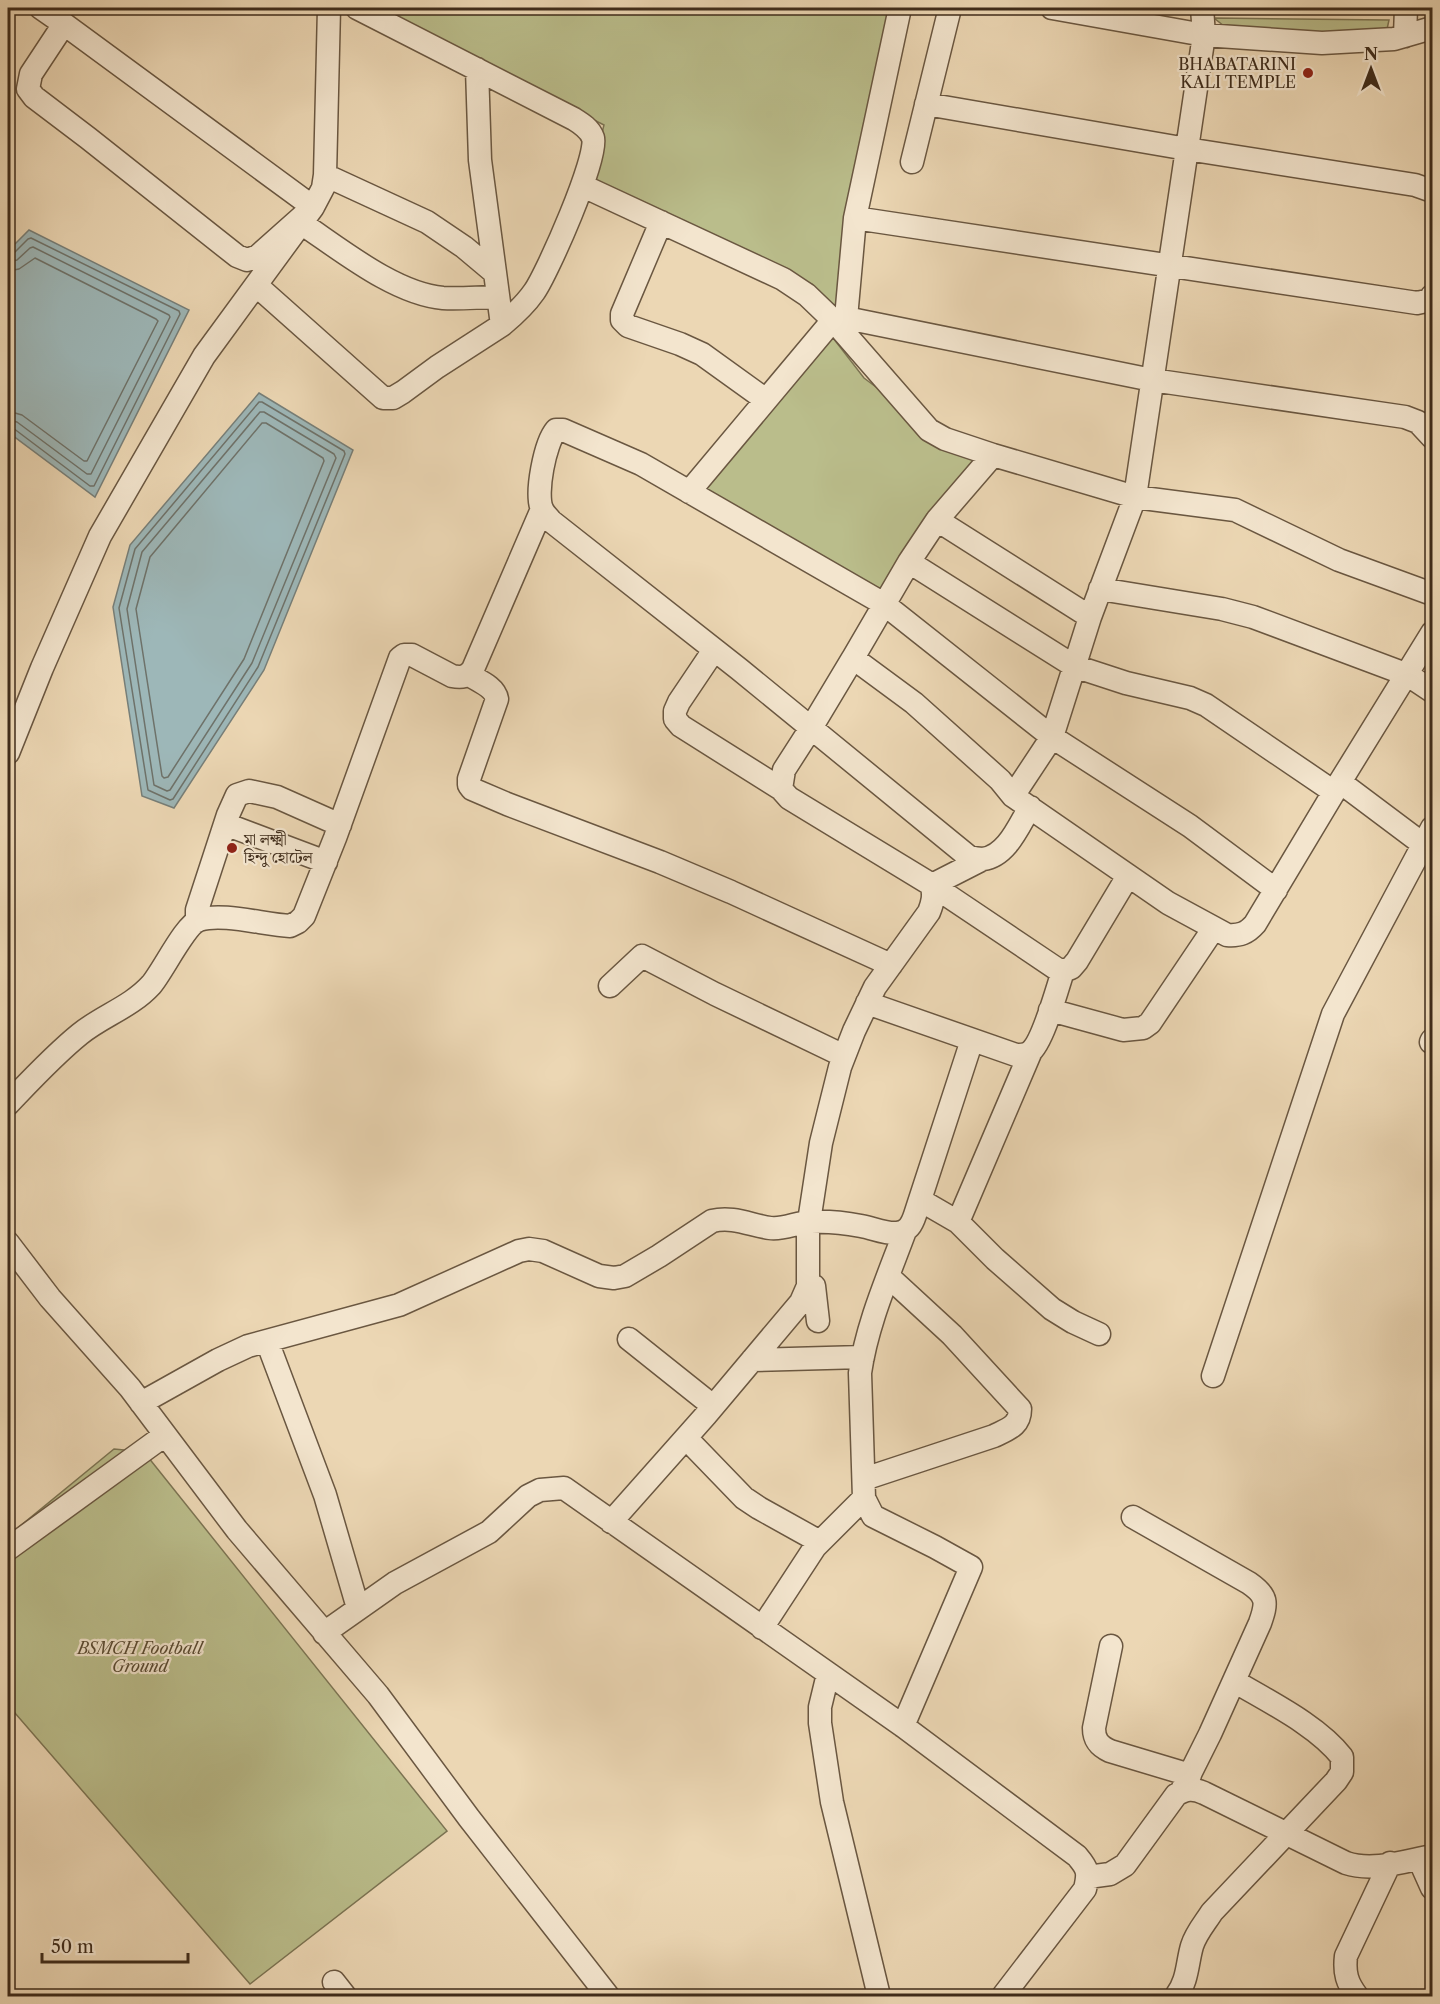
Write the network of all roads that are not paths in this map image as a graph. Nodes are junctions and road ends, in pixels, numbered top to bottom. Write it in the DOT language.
graph roads {
  1 [pos="41,8"];
  2 [pos="329,8"];
  3 [pos="357,8"];
  4 [pos="900,8"];
  5 [pos="950,8"];
  6 [pos="1052,8"];
  7 [pos="1202,8"];
  8 [pos="1406,8"];
  9 [pos="64,24"];
  10 [pos="1432,28"];
  11 [pos="1204,35"];
  12 [pos="1405,36"];
  13 [pos="477,69"];
  14 [pos="926,104"];
  15 [pos="1187,149"];
  16 [pos="912,162"];
  17 [pos="325,175"];
  18 [pos="583,186"];
  19 [pos="1432,191"];
  20 [pos="307,215"];
  21 [pos="855,218"];
  22 [pos="661,222"];
  23 [pos="1169,266"];
  24 [pos="495,273"];
  25 [pos="256,285"];
  26 [pos="498,297"];
  27 [pos="1430,301"];
  28 [pos="840,319"];
  29 [pos="502,325"];
  30 [pos="1152,380"];
  31 [pos="766,400"];
  32 [pos="1432,437"];
  33 [pos="993,455"];
  34 [pos="689,492"];
  35 [pos="1135,497"];
  36 [pos="542,509"];
  37 [pos="937,520"];
  38 [pos="909,562"];
  39 [pos="1100,589"];
  40 [pos="1432,594"];
  41 [pos="884,604"];
  42 [pos="1090,617"];
  43 [pos="1432,633"];
  44 [pos="714,650"];
  45 [pos="853,658"];
  46 [pos="1074,666"];
  47 [pos="469,675"];
  48 [pos="1408,675"];
  49 [pos="1432,692"];
  50 [pos="811,728"];
  51 [pos="1052,737"];
  52 [pos="8,753"];
  53 [pos="1337,787"];
  54 [pos="781,789"];
  55 [pos="1021,802"];
  56 [pos="225,824"];
  57 [pos="340,825"];
  58 [pos="1430,842"];
  59 [pos="983,859"];
  60 [pos="326,862"];
  61 [pos="1128,876"];
  62 [pos="932,885"];
  63 [pos="1276,890"];
  64 [pos="197,921"];
  65 [pos="1214,928"];
  66 [pos="891,965"];
  67 [pos="1063,971"];
  68 [pos="610,986"];
  69 [pos="867,1003"];
  70 [pos="1050,1010"];
  71 [pos="972,1040"];
  72 [pos="1031,1052"];
  73 [pos="844,1056"];
  74 [pos="8,1104"];
  75 [pos="920,1200"];
  76 [pos="808,1221"];
  77 [pos="958,1222"];
  78 [pos="905,1231"];
  79 [pos="8,1243"];
  80 [pos="889,1277"];
  81 [pos="808,1286"];
  82 [pos="818,1321"];
  83 [pos="1099,1334"];
  84 [pos="629,1340"];
  85 [pos="267,1341"];
  86 [pos="863,1357"];
  87 [pos="752,1360"];
  88 [pos="1213,1376"];
  89 [pos="141,1403"];
  90 [pos="713,1406"];
  91 [pos="165,1435"];
  92 [pos="686,1438"];
  93 [pos="864,1488"];
  94 [pos="1133,1517"];
  95 [pos="610,1522"];
  96 [pos="820,1542"];
  97 [pos="8,1550"];
  98 [pos="358,1608"];
  99 [pos="762,1628"];
  100 [pos="324,1633"];
  101 [pos="1111,1646"];
  102 [pos="828,1674"];
  103 [pos="1234,1681"];
  104 [pos="903,1726"];
  105 [pos="1185,1784"];
  106 [pos="1286,1834"];
  107 [pos="1426,1857"];
  108 [pos="1390,1863"];
  109 [pos="1088,1877"];
  110 [pos="1432,1887"];
  111 [pos="608,1996"];
  112 [pos="879,1996"];
  113 [pos="1003,1996"];
  114 [pos="1176,1996"];
  115 [pos="1357,1996"];
  1 -- 9 [label="street"];
  2 -- 17 [label="street"];
  3 -- 13 [label="street"];
  4 -- 21 [label="street"];
  5 -- 14 [label="street"];
  6 -- 11 [label="street"];
  7 -- 11 [label="street"];
  8 -- 12 [label="street"];
  9 -- 20 [label="street"];
  9 -- 20 [label="street"];
  10 -- 12 [label="street"];
  11 -- 12 [label="street"];
  11 -- 15 [label="street"];
  13 -- 18 [label="street"];
  13 -- 24 [label="street"];
  14 -- 15 [label="street"];
  14 -- 16 [label="street"];
  15 -- 19 [label="street"];
  15 -- 23 [label="street"];
  17 -- 20 [label="street"];
  17 -- 24 [label="street"];
  18 -- 22 [label="street"];
  18 -- 29 [label="street"];
  20 -- 25 [label="street"];
  20 -- 26 [label="street"];
  21 -- 23 [label="street"];
  21 -- 28 [label="street"];
  22 -- 28 [label="street"];
  22 -- 31 [label="street"];
  23 -- 27 [label="street"];
  23 -- 30 [label="street"];
  24 -- 26 [label="street"];
  25 -- 29 [label="street"];
  25 -- 52 [label="street"];
  26 -- 29 [label="street"];
  28 -- 30 [label="street"];
  28 -- 31 [label="street"];
  28 -- 33 [label="street"];
  30 -- 32 [label="street"];
  30 -- 35 [label="street"];
  31 -- 34 [label="street"];
  33 -- 35 [label="street"];
  33 -- 37 [label="street"];
  34 -- 36 [label="street"];
  34 -- 41 [label="street"];
  35 -- 39 [label="street"];
  35 -- 40 [label="street"];
  36 -- 44 [label="street"];
  36 -- 47 [label="street"];
  37 -- 38 [label="street"];
  37 -- 42 [label="street"];
  38 -- 41 [label="street"];
  38 -- 46 [label="street"];
  39 -- 42 [label="street"];
  39 -- 48 [label="street"];
  41 -- 45 [label="street"];
  41 -- 51 [label="street"];
  42 -- 46 [label="street"];
  43 -- 48 [label="street"];
  44 -- 50 [label="street"];
  44 -- 54 [label="street"];
  45 -- 50 [label="street"];
  45 -- 55 [label="street"];
  46 -- 51 [label="street"];
  46 -- 53 [label="street"];
  47 -- 57 [label="street"];
  47 -- 66 [label="street"];
  48 -- 49 [label="street"];
  48 -- 53 [label="street"];
  50 -- 54 [label="street"];
  50 -- 59 [label="street"];
  51 -- 55 [label="street"];
  51 -- 63 [label="street"];
  53 -- 58 [label="street"];
  53 -- 63 [label="street"];
  54 -- 62 [label="street"];
  55 -- 59 [label="street"];
  55 -- 61 [label="street"];
  56 -- 57 [label="street"];
  56 -- 60 [label="street"];
  56 -- 64 [label="street"];
  57 -- 60 [label="street"];
  58 -- 88 [label="street"];
  59 -- 62 [label="street"];
  60 -- 64 [label="street"];
  61 -- 65 [label="street"];
  61 -- 67 [label="street"];
  62 -- 66 [label="street"];
  62 -- 67 [label="street"];
  63 -- 65 [label="street"];
  64 -- 74 [label="street"];
  65 -- 70 [label="street"];
  66 -- 69 [label="street"];
  67 -- 70 [label="street"];
  68 -- 73 [label="street"];
  69 -- 71 [label="street"];
  69 -- 73 [label="street"];
  70 -- 72 [label="street"];
  71 -- 72 [label="street"];
  71 -- 75 [label="street"];
  72 -- 77 [label="street"];
  73 -- 76 [label="street"];
  75 -- 77 [label="street"];
  75 -- 78 [label="street"];
  76 -- 78 [label="street"];
  76 -- 81 [label="street"];
  76 -- 85 [label="street"];
  77 -- 83 [label="street"];
  78 -- 80 [label="street"];
  79 -- 89 [label="street"];
  80 -- 86 [label="street"];
  80 -- 93 [label="street"];
  81 -- 82 [label="street"];
  81 -- 87 [label="street"];
  84 -- 90 [label="street"];
  85 -- 89 [label="street"];
  85 -- 98 [label="street"];
  86 -- 87 [label="street"];
  86 -- 93 [label="street"];
  87 -- 90 [label="street"];
  89 -- 91 [label="street"];
  90 -- 92 [label="street"];
  91 -- 97 [label="street"];
  91 -- 100 [label="street"];
  92 -- 95 [label="street"];
  92 -- 96 [label="street"];
  93 -- 96 [label="street"];
  93 -- 104 [label="street"];
  94 -- 103 [label="street"];
  95 -- 98 [label="street"];
  95 -- 99 [label="street"];
  96 -- 99 [label="street"];
  98 -- 100 [label="street"];
  99 -- 102 [label="street"];
  100 -- 111 [label="street"];
  101 -- 105 [label="street"];
  102 -- 104 [label="street"];
  102 -- 112 [label="street"];
  103 -- 105 [label="street"];
  103 -- 106 [label="street"];
  104 -- 109 [label="street"];
  105 -- 106 [label="street"];
  105 -- 109 [label="street"];
  106 -- 108 [label="street"];
  106 -- 114 [label="street"];
  107 -- 108 [label="street"];
  107 -- 110 [label="street"];
  108 -- 115 [label="street"];
  109 -- 113 [label="street"];
}
